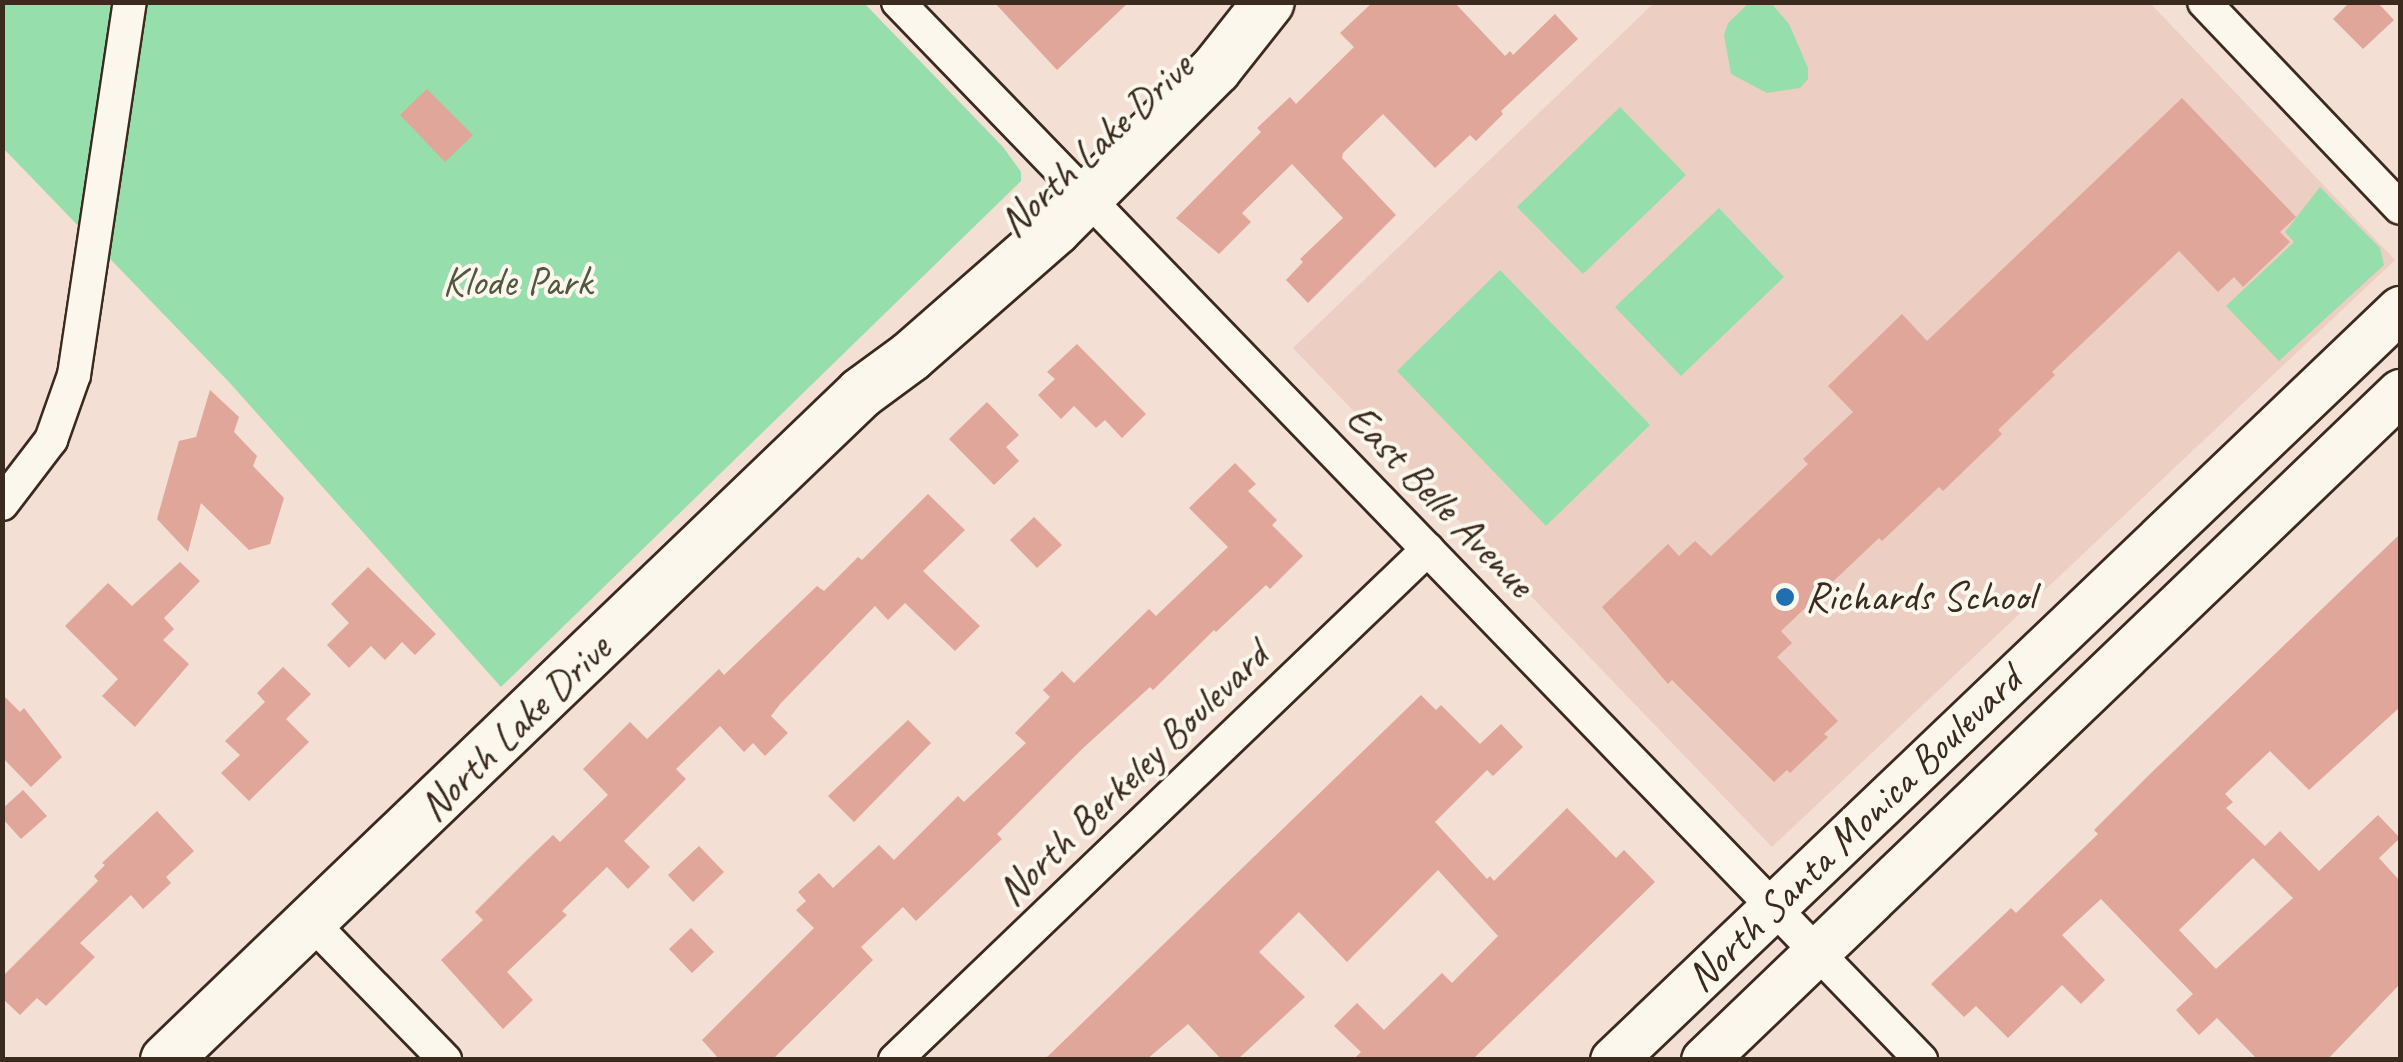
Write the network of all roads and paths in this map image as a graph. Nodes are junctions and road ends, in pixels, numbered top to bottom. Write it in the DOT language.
graph roads {
  1 [pos="130,2"];
  2 [pos="898,2"];
  3 [pos="1268,2"];
  4 [pos="2204,2"];
  5 [pos="1076,186"];
  6 [pos="2400,208"];
  7 [pos="2400,310"];
  8 [pos="2400,392"];
  9 [pos="3,505"];
  10 [pos="1428,549"];
  11 [pos="1773,905"];
  12 [pos="312,923"];
  13 [pos="1818,951"];
  14 [pos="166,1060"];
  15 [pos="444,1060"];
  16 [pos="896,1060"];
  17 [pos="1613,1060"];
  18 [pos="1704,1060"];
  19 [pos="1921,1060"];
  1 -- 9 [label="street"];
  2 -- 5 [label="street, East Belle Avenue"];
  3 -- 5 [label="main road, North Lake Drive"];
  4 -- 6 [label="street"];
  5 -- 10 [label="street, East Belle Avenue"];
  5 -- 12 [label="main road, North Lake Drive"];
  7 -- 11 [label="street, North Santa Monica Boulevard"];
  8 -- 13 [label="street, North Santa Monica Boulevard"];
  10 -- 11 [label="street, East Belle Avenue"];
  10 -- 16 [label="street, North Berkeley Boulevard"];
  11 -- 13 [label="street, East Belle Avenue"];
  11 -- 17 [label="street, North Santa Monica Boulevard"];
  12 -- 14 [label="main road, North Lake Drive"];
  12 -- 15 [label="street"];
  13 -- 18 [label="street, North Santa Monica Boulevard"];
  13 -- 19 [label="street, East Belle Avenue"];
}
